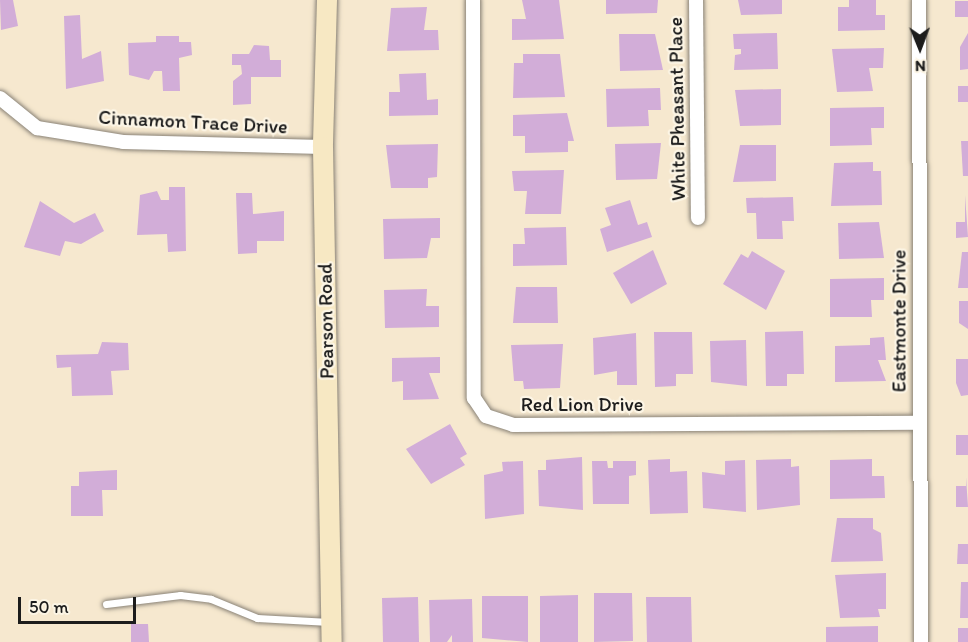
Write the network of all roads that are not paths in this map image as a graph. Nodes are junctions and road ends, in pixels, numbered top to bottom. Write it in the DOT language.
graph roads {
  1 [pos="327,0"];
  2 [pos="473,0"];
  3 [pos="696,0"];
  4 [pos="919,0"];
  5 [pos="0,98"];
  6 [pos="323,147"];
  7 [pos="698,218"];
  8 [pos="919,423"];
  9 [pos="106,604"];
  10 [pos="332,622"];
  11 [pos="332,642"];
  12 [pos="921,642"];
  1 -- 6 [label="street, Pearson Road"];
  2 -- 8 [label="street, Red Lion Drive"];
  3 -- 7 [label="street, White Pheasant Place"];
  4 -- 8 [label="street, Eastmonte Drive"];
  5 -- 6 [label="street, Cinnamon Trace Drive"];
  6 -- 10 [label="street, Pearson Road"];
  8 -- 12 [label="street, Eastmonte Drive"];
  9 -- 10 [label="lane"];
  10 -- 11 [label="street, Pearson Road"];
}
